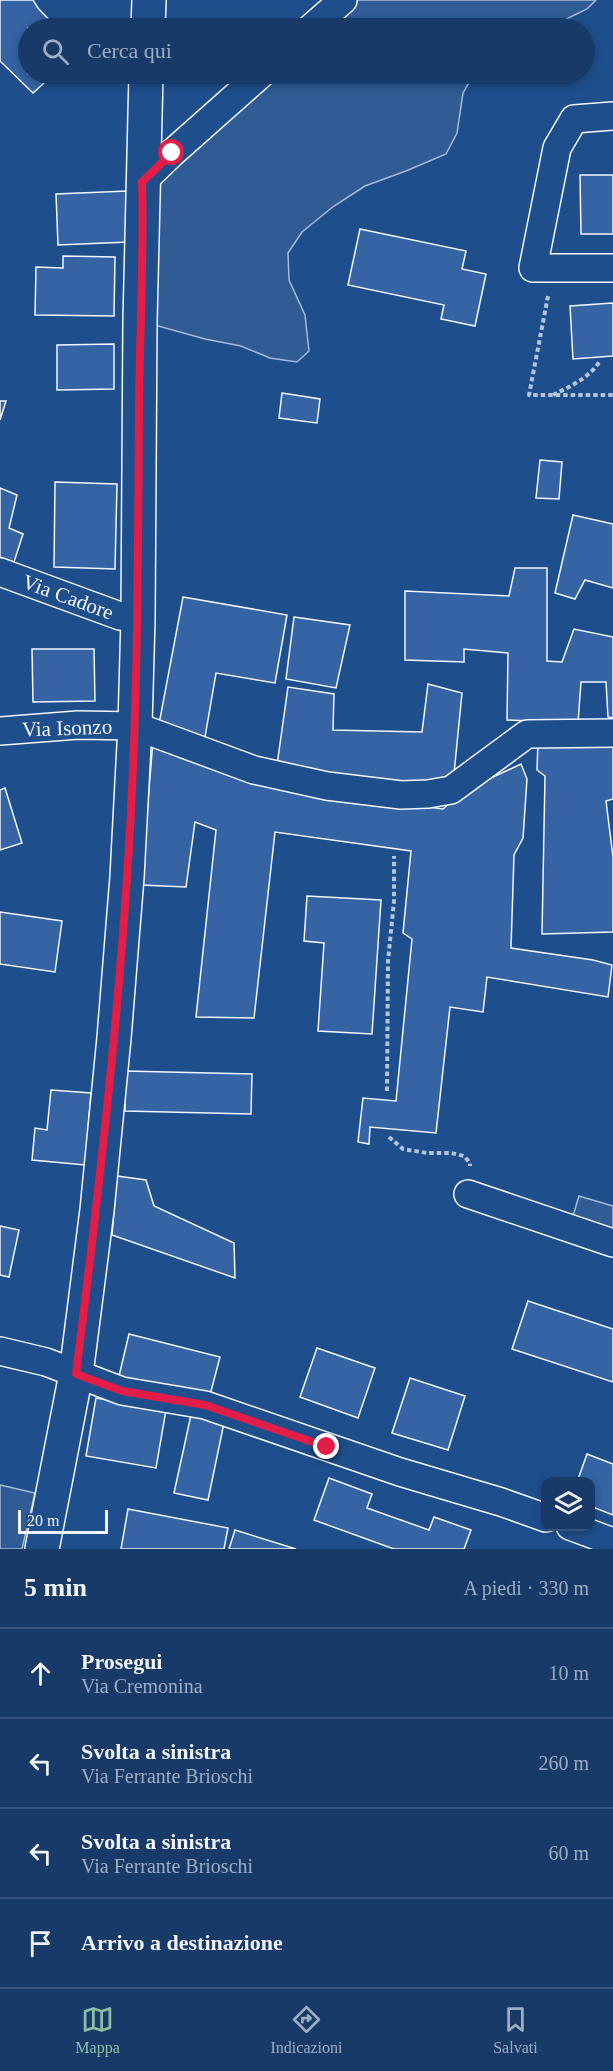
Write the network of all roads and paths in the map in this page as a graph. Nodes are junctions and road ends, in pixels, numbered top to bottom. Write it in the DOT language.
graph roads {
  1 [pos="148,0"];
  2 [pos="342,0"];
  3 [pos="148,18"];
  4 [pos="322,18"];
  5 [pos="146,84"];
  6 [pos="250,84"];
  7 [pos="613,116"];
  8 [pos="142,182"];
  9 [pos="550,268"];
  10 [pos="613,268"];
  11 [pos="600,361"];
  12 [pos="613,395"];
  13 [pos="550,396"];
  14 [pos="0,572"];
  15 [pos="138,618"];
  16 [pos="135,726"];
  17 [pos="0,731"];
  18 [pos="613,733"];
  19 [pos="394,856"];
  20 [pos="387,1090"];
  21 [pos="389,1137"];
  22 [pos="468,1194"];
  23 [pos="613,1243"];
  24 [pos="0,1351"];
  25 [pos="76,1374"];
  26 [pos="541,1516"];
  27 [pos="581,1531"];
  28 [pos="613,1542"];
  29 [pos="42,1549"];
  1 -- 3 [label="street"];
  2 -- 4 [label="street"];
  5 -- 8 [label="street"];
  6 -- 8 [label="street"];
  7 -- 9 [label="street"];
  8 -- 15 [label="street"];
  9 -- 10 [label="street"];
  9 -- 13 [label="path"];
  11 -- 13 [label="path"];
  12 -- 13 [label="path"];
  14 -- 15 [label="street, Via Cadore"];
  15 -- 16 [label="street"];
  16 -- 17 [label="street, Via Isonzo"];
  16 -- 18 [label="street, Via Isonzo"];
  16 -- 25 [label="street"];
  19 -- 20 [label="path"];
  21 -- 22 [label="path"];
  22 -- 23 [label="street"];
  24 -- 25 [label="street"];
  25 -- 26 [label="street"];
  25 -- 29 [label="street"];
  27 -- 28 [label="street"];
}
